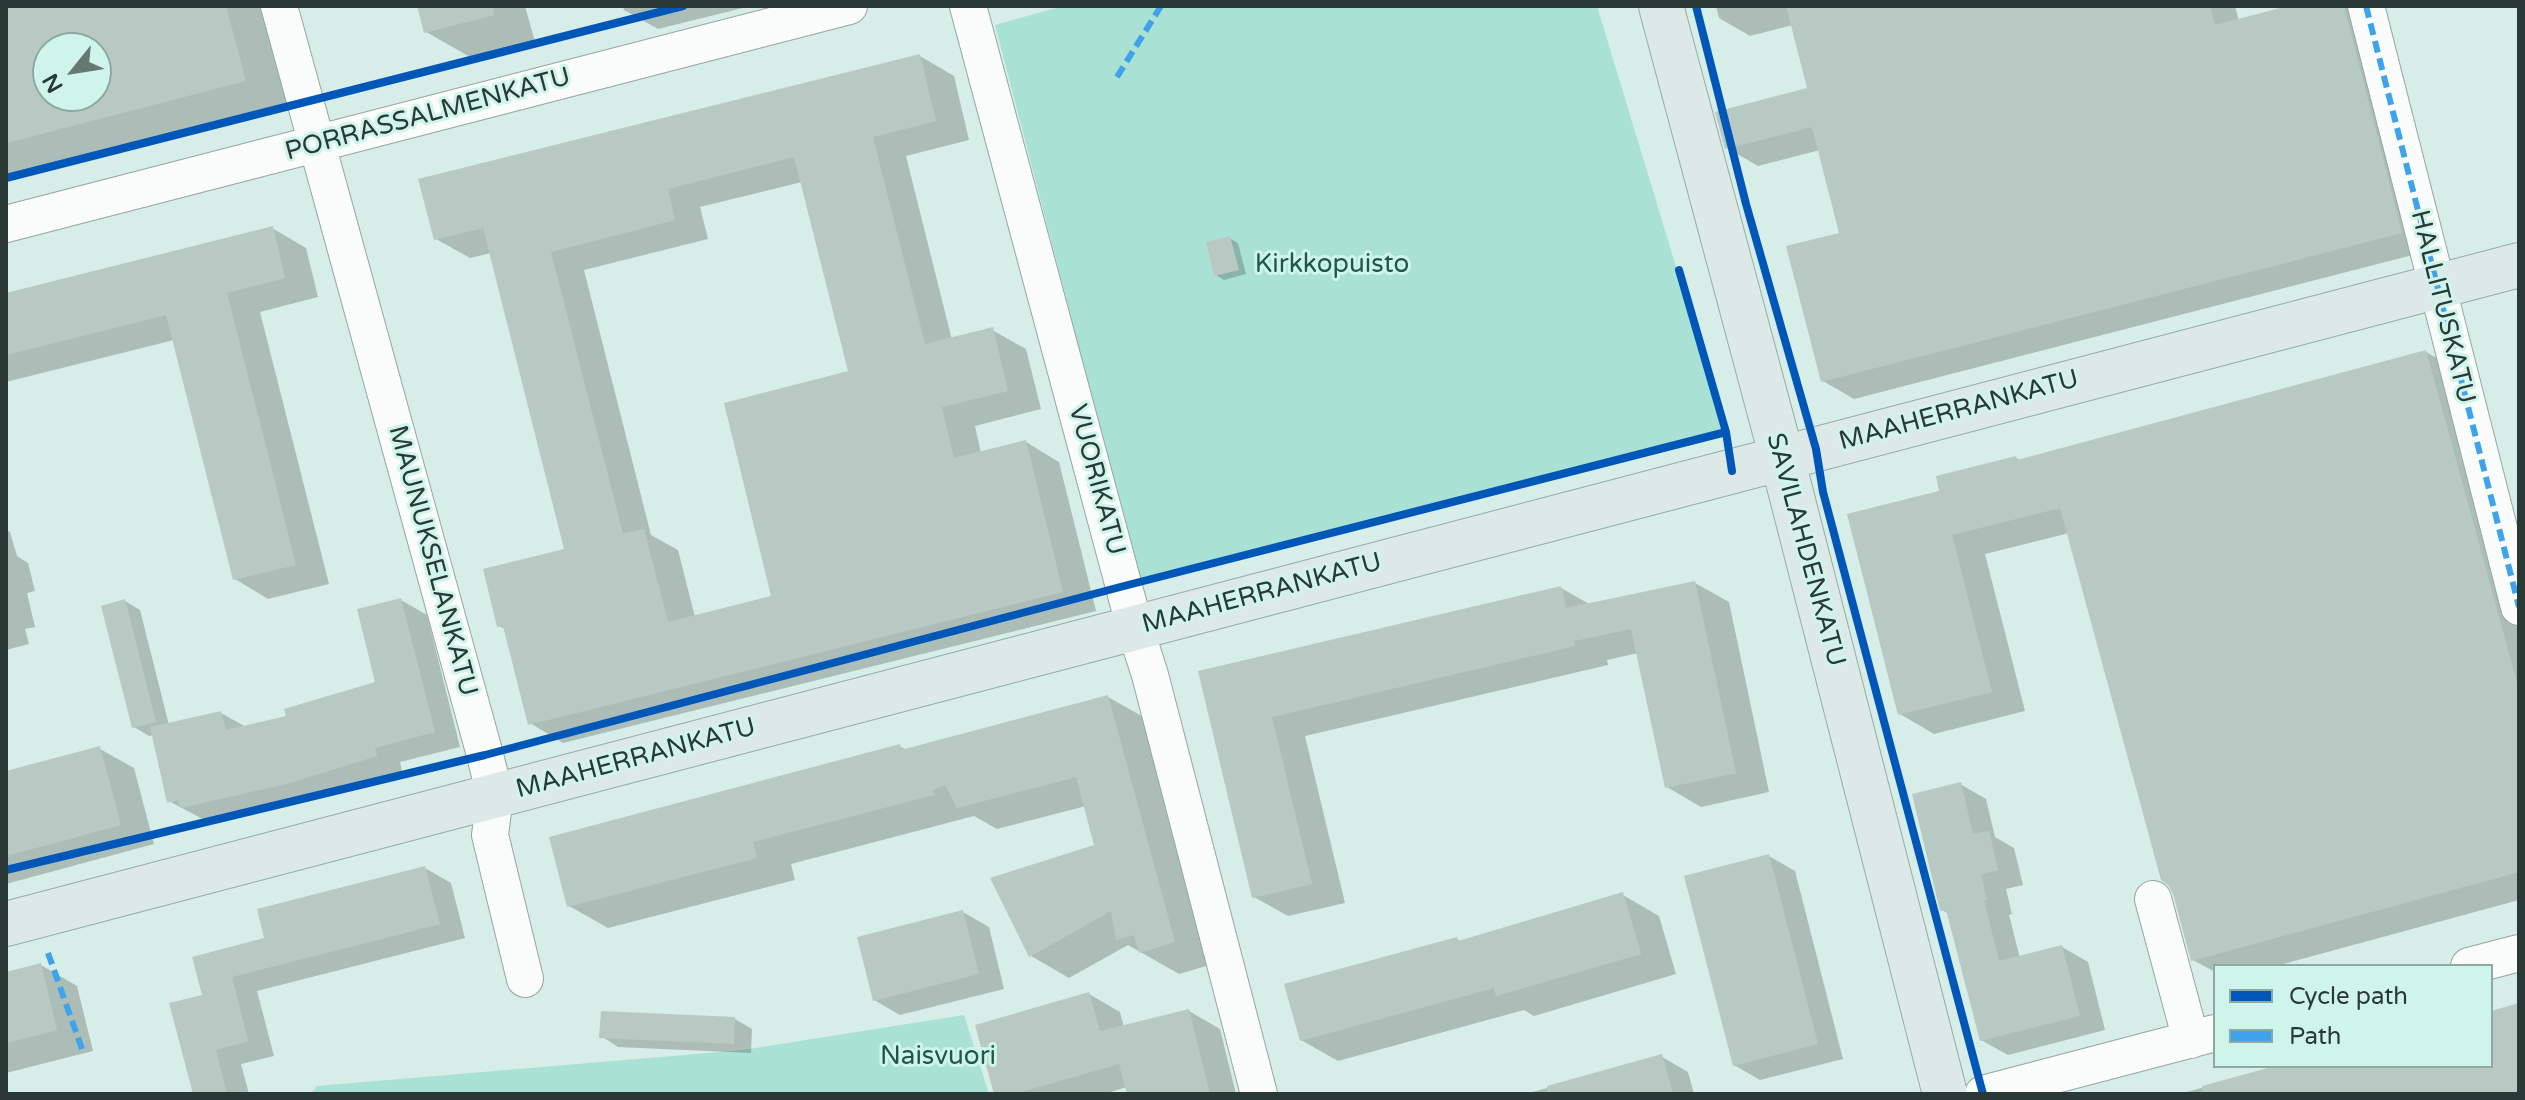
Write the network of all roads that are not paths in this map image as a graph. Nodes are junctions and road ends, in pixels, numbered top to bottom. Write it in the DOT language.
graph roads {
  1 [pos="279,6"];
  2 [pos="849,6"];
  3 [pos="968,6"];
  4 [pos="1661,6"];
  5 [pos="2366,6"];
  6 [pos="318,144"];
  7 [pos="6,224"];
  8 [pos="2519,265"];
  9 [pos="2437,286"];
  10 [pos="1782,458"];
  11 [pos="2519,607"];
  12 [pos="1135,628"];
  13 [pos="495,796"];
  14 [pos="2153,899"];
  15 [pos="6,924"];
  16 [pos="2519,953"];
  17 [pos="2477,964"];
  18 [pos="525,979"];
  19 [pos="2203,1036"];
  20 [pos="1259,1094"];
  21 [pos="1945,1094"];
  22 [pos="1983,1094"];
  1 -- 6 [label="street, MAUNUKSELANKATU"];
  2 -- 6 [label="street, PORRASSALMENKATU"];
  3 -- 12 [label="street, VUORIKATU"];
  4 -- 10 [label="main road, SAVILAHDENKATU"];
  5 -- 9 [label="street, HALLITUSKATU"];
  6 -- 7 [label="street, PORRASSALMENKATU"];
  6 -- 13 [label="street, MAUNUKSELANKATU"];
  8 -- 9 [label="main road, MAAHERRANKATU"];
  9 -- 10 [label="main road, MAAHERRANKATU"];
  9 -- 11 [label="street, HALLITUSKATU"];
  10 -- 12 [label="main road, MAAHERRANKATU"];
  10 -- 21 [label="main road, SAVILAHDENKATU"];
  12 -- 13 [label="main road, MAAHERRANKATU"];
  12 -- 20 [label="street, VUORIKATU"];
  13 -- 15 [label="main road, MAAHERRANKATU"];
  13 -- 18 [label="street, MAUNUKSELANKATU"];
  14 -- 19 [label="street"];
  16 -- 17 [label="street"];
  19 -- 22 [label="street"];
}
